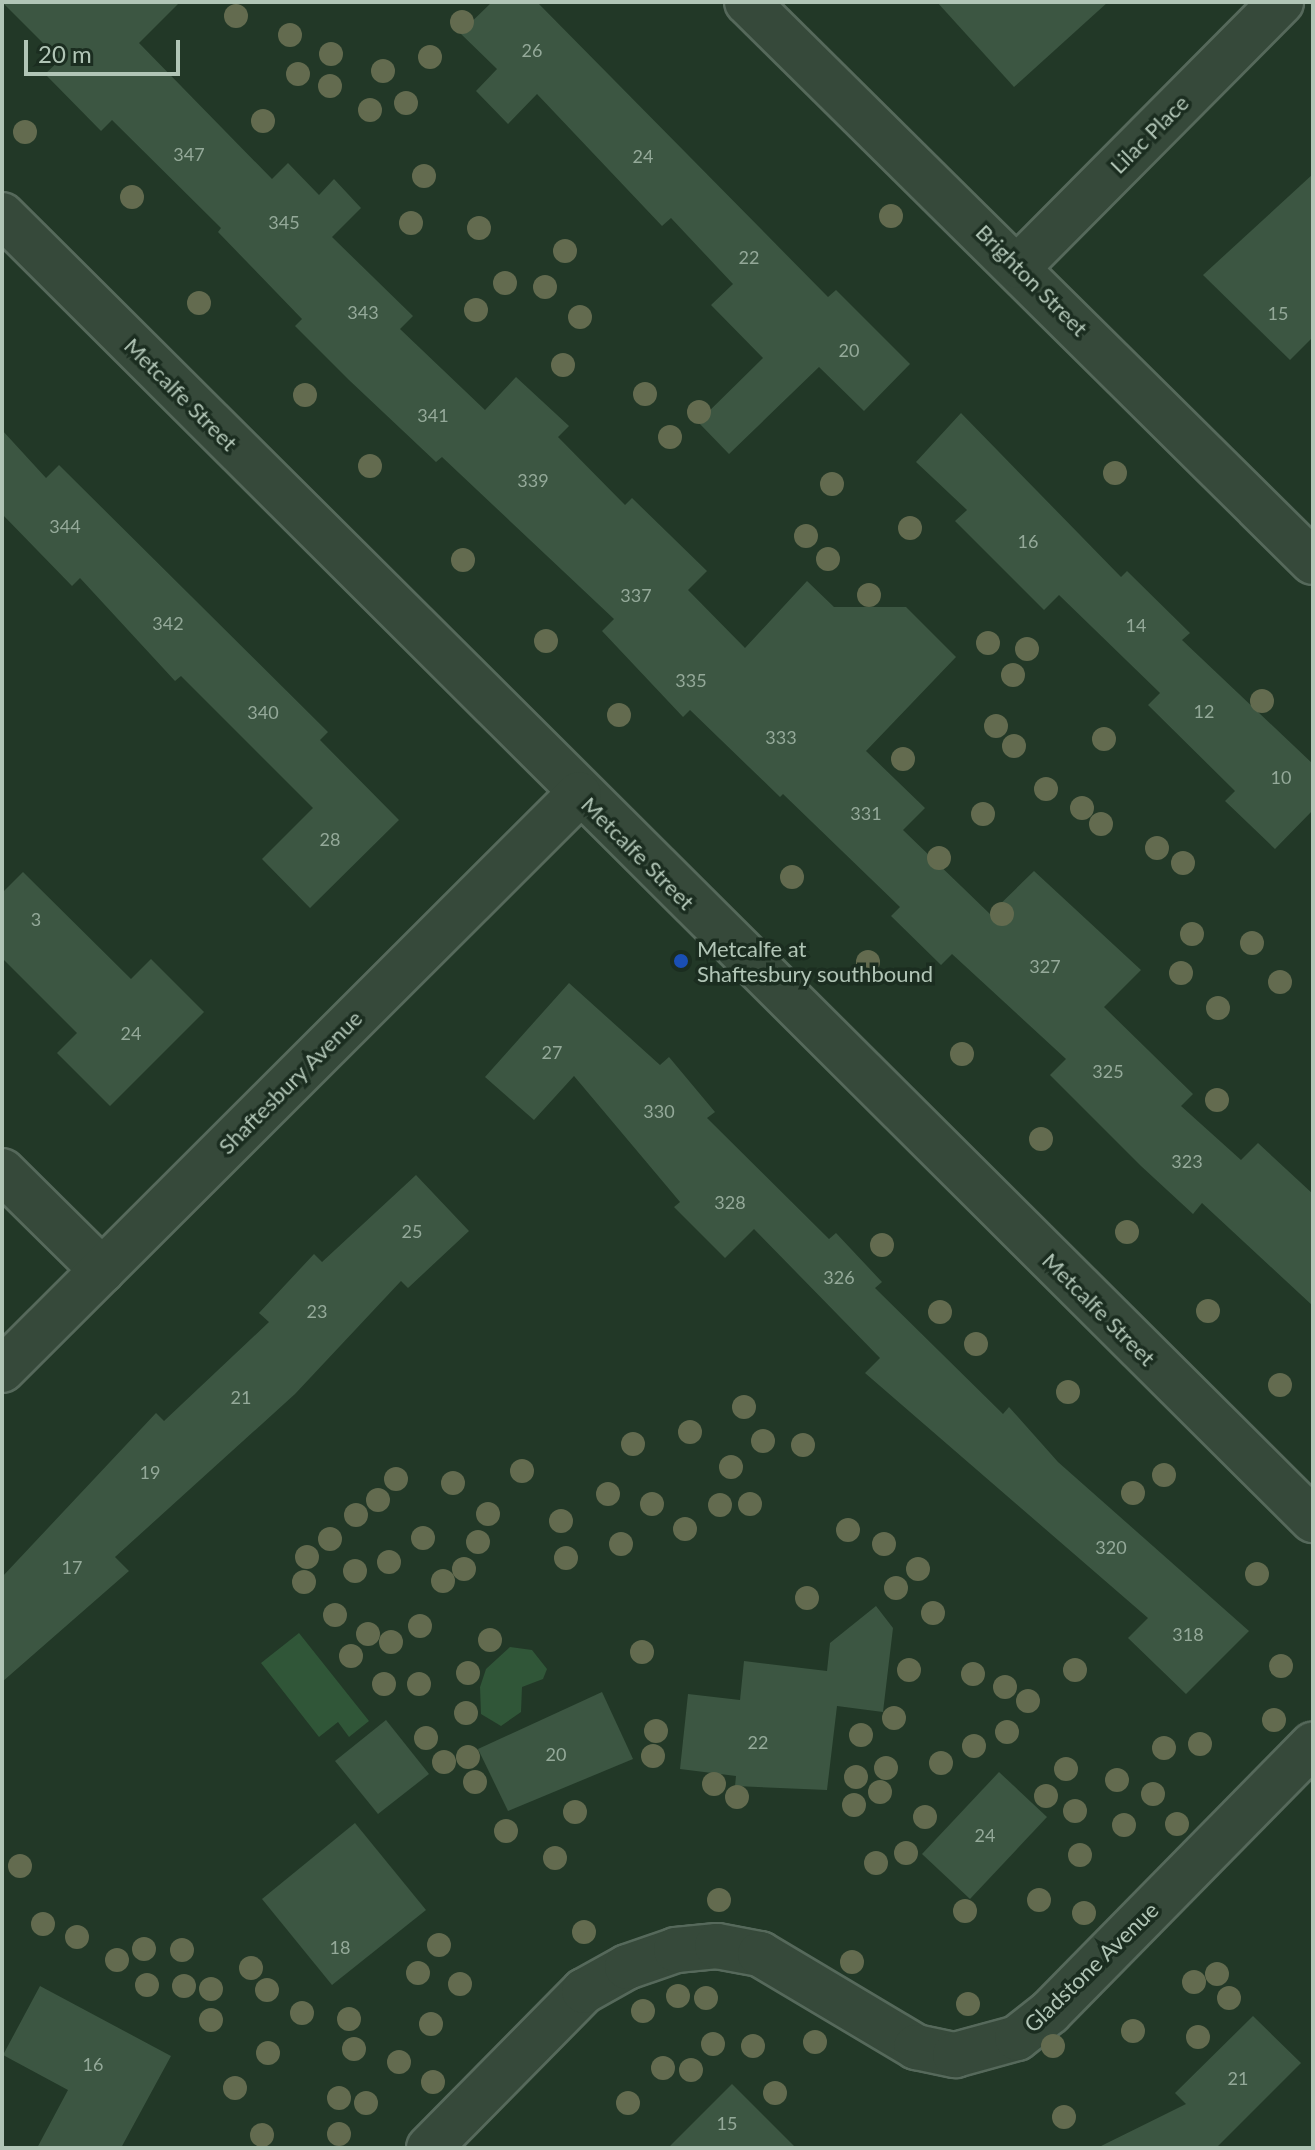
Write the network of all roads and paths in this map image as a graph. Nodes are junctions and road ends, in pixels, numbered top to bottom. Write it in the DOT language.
graph roads {
  1 [pos="747,2"];
  2 [pos="1281,2"];
  3 [pos="2,215"];
  4 [pos="1019,266"];
  5 [pos="1313,562"];
  6 [pos="579,794"];
  7 [pos="2,1171"];
  8 [pos="102,1270"];
  9 [pos="2,1370"];
  10 [pos="1313,1520"];
  11 [pos="1313,1744"];
  12 [pos="429,2148"];
  1 -- 4 [label="street, Brighton Street"];
  2 -- 4 [label="street, Lilac Place"];
  3 -- 6 [label="street, Metcalfe Street"];
  4 -- 5 [label="street, Brighton Street"];
  6 -- 8 [label="street, Shaftesbury Avenue"];
  6 -- 10 [label="street, Metcalfe Street"];
  7 -- 8 [label="street"];
  8 -- 9 [label="street, Shaftesbury Avenue"];
  11 -- 12 [label="street, Gladstone Avenue"];
}
